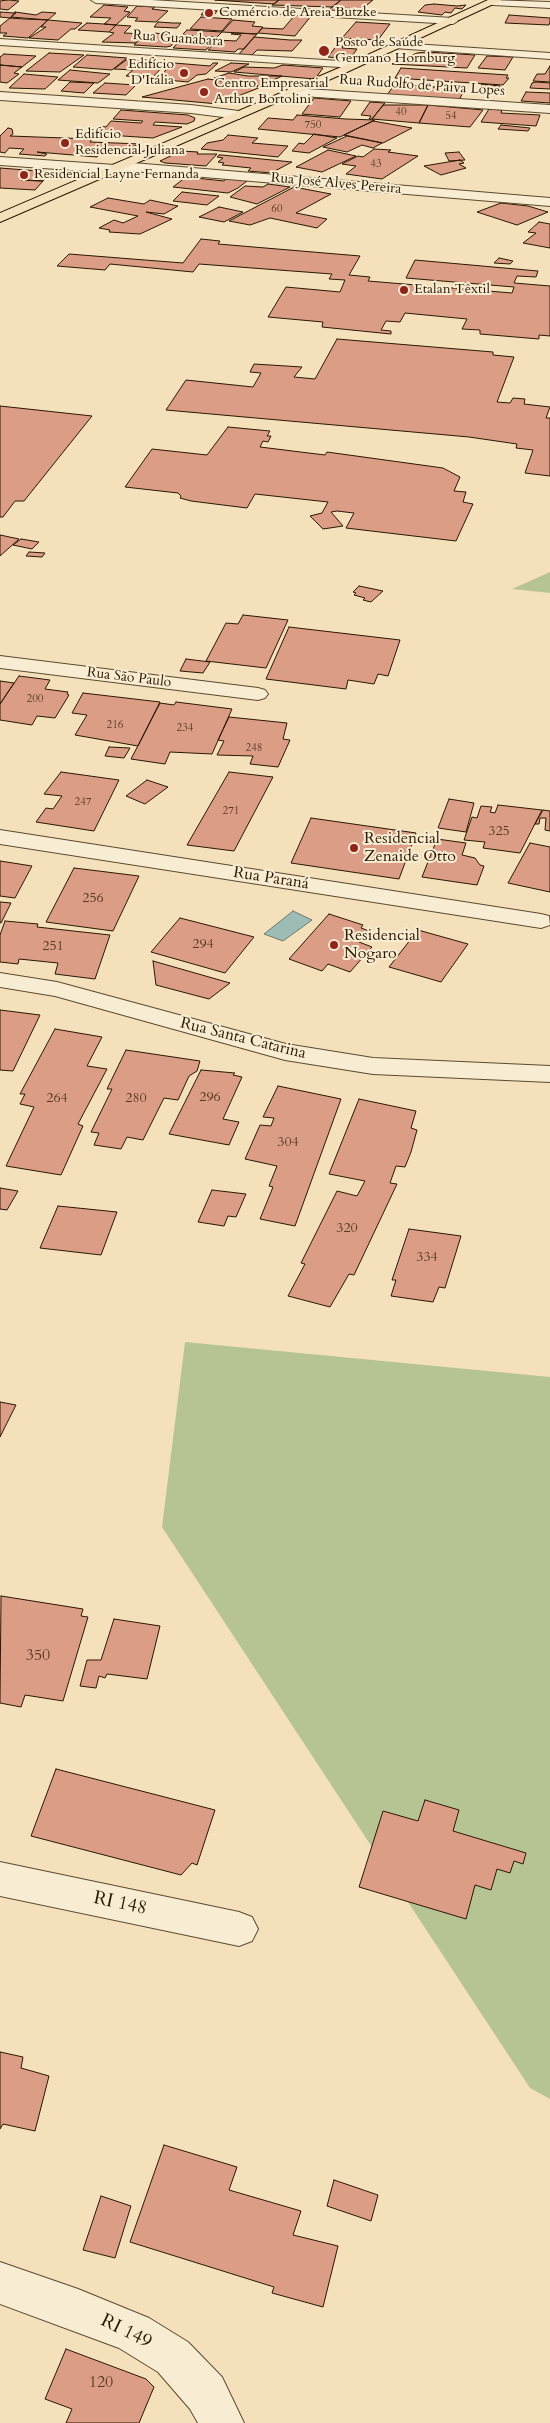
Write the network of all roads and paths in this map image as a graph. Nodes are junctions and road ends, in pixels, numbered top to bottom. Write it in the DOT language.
graph roads {
  1 [pos="96,0"];
  2 [pos="495,1"];
  3 [pos="550,5"];
  4 [pos="395,8"];
  5 [pos="387,18"];
  6 [pos="452,21"];
  7 [pos="0,42"];
  8 [pos="398,46"];
  9 [pos="550,56"];
  10 [pos="355,65"];
  11 [pos="292,92"];
  12 [pos="0,96"];
  13 [pos="550,109"];
  14 [pos="238,115"];
  15 [pos="0,161"];
  16 [pos="118,167"];
  17 [pos="550,202"];
  18 [pos="0,218"];
  19 [pos="0,662"];
  20 [pos="258,694"];
  21 [pos="0,837"];
  22 [pos="541,921"];
  23 [pos="0,980"];
  24 [pos="550,1074"];
  25 [pos="0,1879"];
  26 [pos="239,1929"];
  27 [pos="0,2283"];
  28 [pos="222,2423"];
  1 -- 5 [label="street"];
  2 -- 3 [label="street"];
  2 -- 6 [label="main road"];
  4 -- 5 [label="street"];
  5 -- 6 [label="street"];
  6 -- 8 [label="main road"];
  7 -- 10 [label="street, Rua Guanabara"];
  8 -- 9 [label="street"];
  8 -- 10 [label="main road"];
  10 -- 11 [label="main road"];
  11 -- 13 [label="street, Rua Rudolfo de Paiva Lopes"];
  11 -- 14 [label="main road"];
  12 -- 14 [label="street"];
  14 -- 16 [label="main road"];
  15 -- 16 [label="street, Rua José Alves Pereira"];
  16 -- 17 [label="street, Rua José Alves Pereira"];
  16 -- 18 [label="main road"];
  19 -- 20 [label="street, Rua São Paulo"];
  21 -- 22 [label="street, Rua Paraná"];
  23 -- 24 [label="street, Rua Santa Catarina"];
  25 -- 26 [label="street, RI 148"];
  27 -- 28 [label="street, RI 149"];
}
